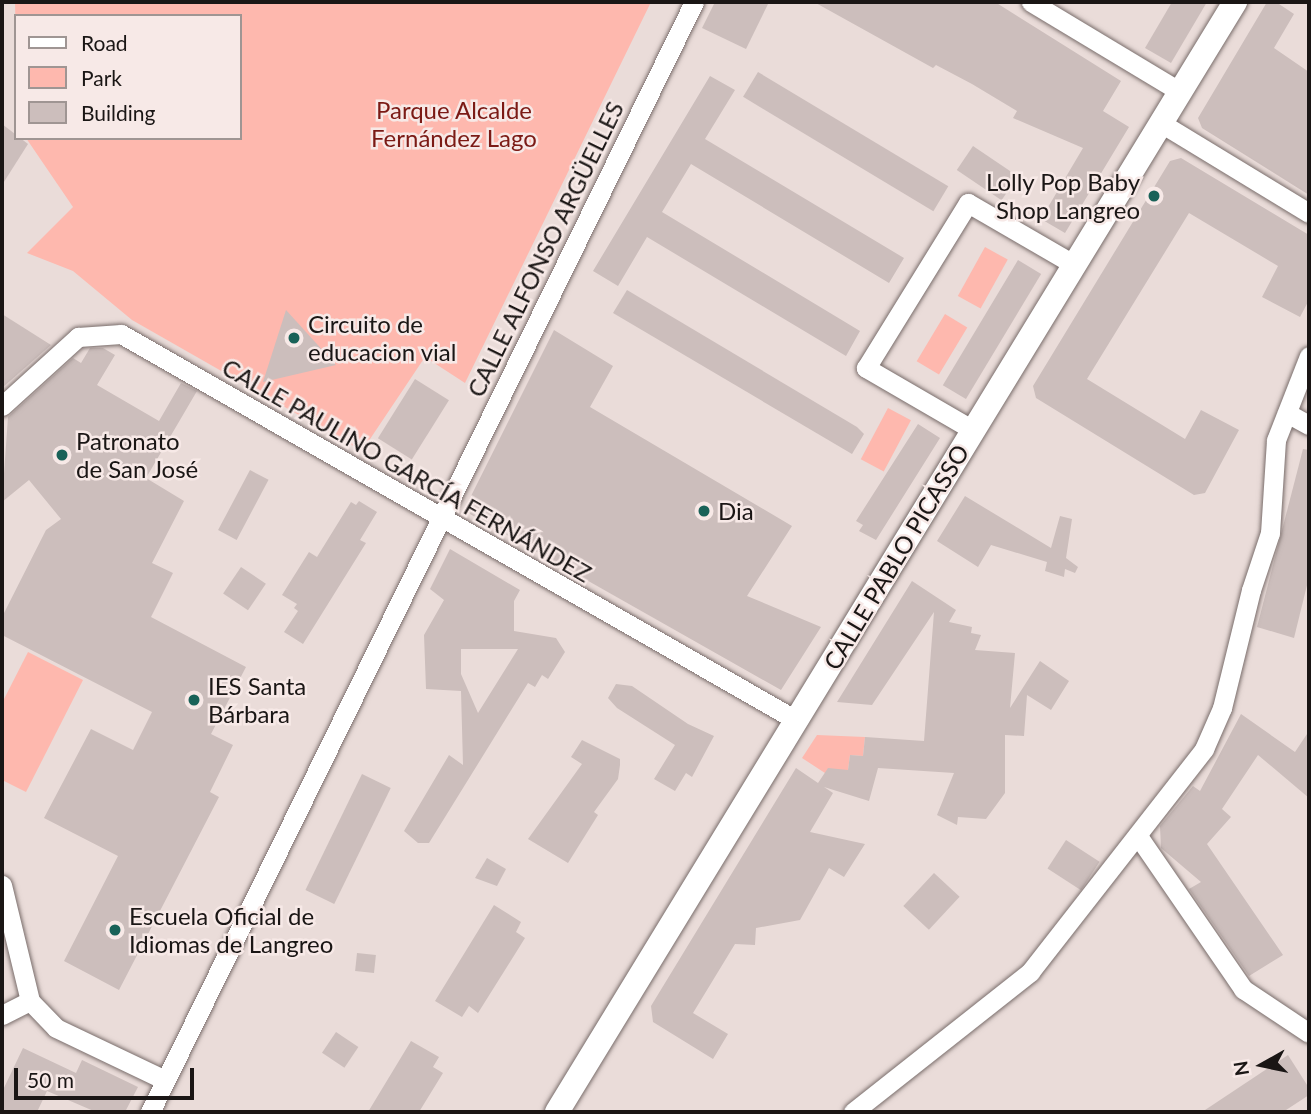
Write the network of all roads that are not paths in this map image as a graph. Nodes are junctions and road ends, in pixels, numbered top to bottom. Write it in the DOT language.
graph roads {
  1 [pos="694,2"];
  2 [pos="1031,2"];
  3 [pos="1235,2"];
  4 [pos="1181,92"];
  5 [pos="1161,123"];
  6 [pos="1309,213"];
  7 [pos="1074,265"];
  8 [pos="1309,356"];
  9 [pos="2,405"];
  10 [pos="1287,413"];
  11 [pos="1309,425"];
  12 [pos="973,430"];
  13 [pos="441,517"];
  14 [pos="796,720"];
  15 [pos="1138,836"];
  16 [pos="2,886"];
  17 [pos="30,1001"];
  18 [pos="2,1015"];
  19 [pos="1309,1033"];
  20 [pos="165,1080"];
  21 [pos="150,1112"];
  22 [pos="557,1112"];
  23 [pos="853,1112"];
  1 -- 13 [label="street, CALLE ALFONSO ARGÜELLES"];
  2 -- 4 [label="street"];
  3 -- 4 [label="street, CALLE PABLO PICASSO"];
  4 -- 5 [label="street, CALLE PABLO PICASSO"];
  5 -- 6 [label="street"];
  5 -- 7 [label="street, CALLE PABLO PICASSO"];
  7 -- 12 [label="street, CALLE PABLO PICASSO"];
  7 -- 12 [label="street"];
  8 -- 10 [label="street"];
  9 -- 13 [label="street, CALLE PAULINO GARCÍA FERNÁNDEZ"];
  10 -- 11 [label="street"];
  10 -- 15 [label="street"];
  12 -- 14 [label="street, CALLE PABLO PICASSO"];
  13 -- 14 [label="street, CALLE PAULINO GARCÍA FERNÁNDEZ"];
  13 -- 20 [label="street, CALLE ALFONSO ARGÜELLES"];
  14 -- 22 [label="street, CALLE PABLO PICASSO"];
  15 -- 19 [label="street"];
  15 -- 23 [label="street"];
  16 -- 17 [label="street"];
  17 -- 18 [label="street"];
  17 -- 20 [label="street"];
  20 -- 21 [label="street, CALLE ALFONSO ARGÜELLES"];
}
